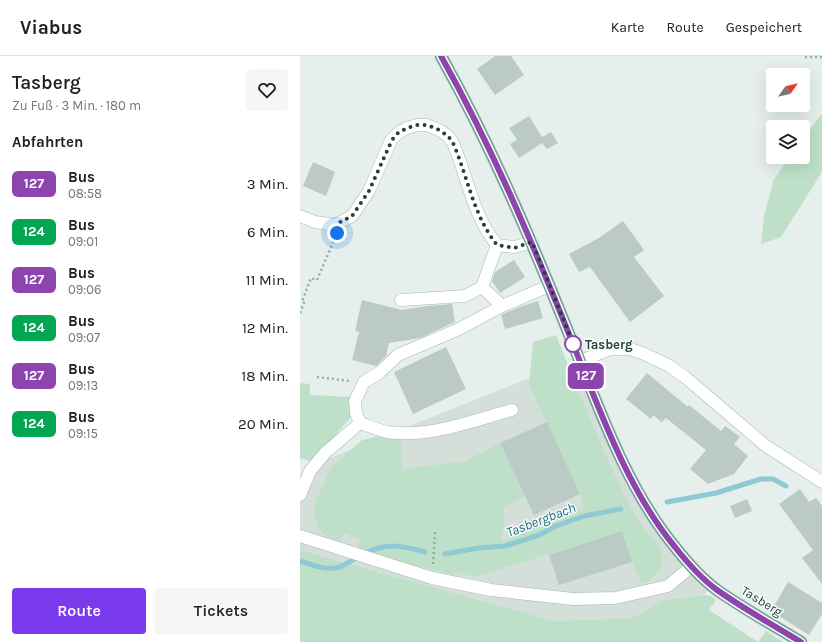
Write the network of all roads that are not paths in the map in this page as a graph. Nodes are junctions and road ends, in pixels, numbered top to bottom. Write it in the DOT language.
graph roads {
  1 [pos="441,56"];
  2 [pos="300,216"];
  3 [pos="532,242"];
  4 [pos="497,245"];
  5 [pos="549,286"];
  6 [pos="482,287"];
  7 [pos="400,300"];
  8 [pos="502,306"];
  9 [pos="580,361"];
  10 [pos="512,410"];
  11 [pos="360,424"];
  12 [pos="822,482"];
  13 [pos="300,495"];
  14 [pos="300,536"];
  15 [pos="692,566"];
  16 [pos="801,642"];
  1 -- 3 [label="main road, Tasberg"];
  2 -- 4 [label="street"];
  3 -- 4 [label="street"];
  3 -- 5 [label="main road, Tasberg"];
  4 -- 6 [label="street"];
  5 -- 8 [label="street"];
  5 -- 9 [label="main road, Tasberg"];
  6 -- 7 [label="street"];
  6 -- 8 [label="street"];
  8 -- 11 [label="street"];
  9 -- 12 [label="street"];
  9 -- 15 [label="main road, Tasberg"];
  10 -- 11 [label="street"];
  11 -- 13 [label="street"];
  14 -- 15 [label="street"];
  15 -- 16 [label="main road, Tasberg"];
}
